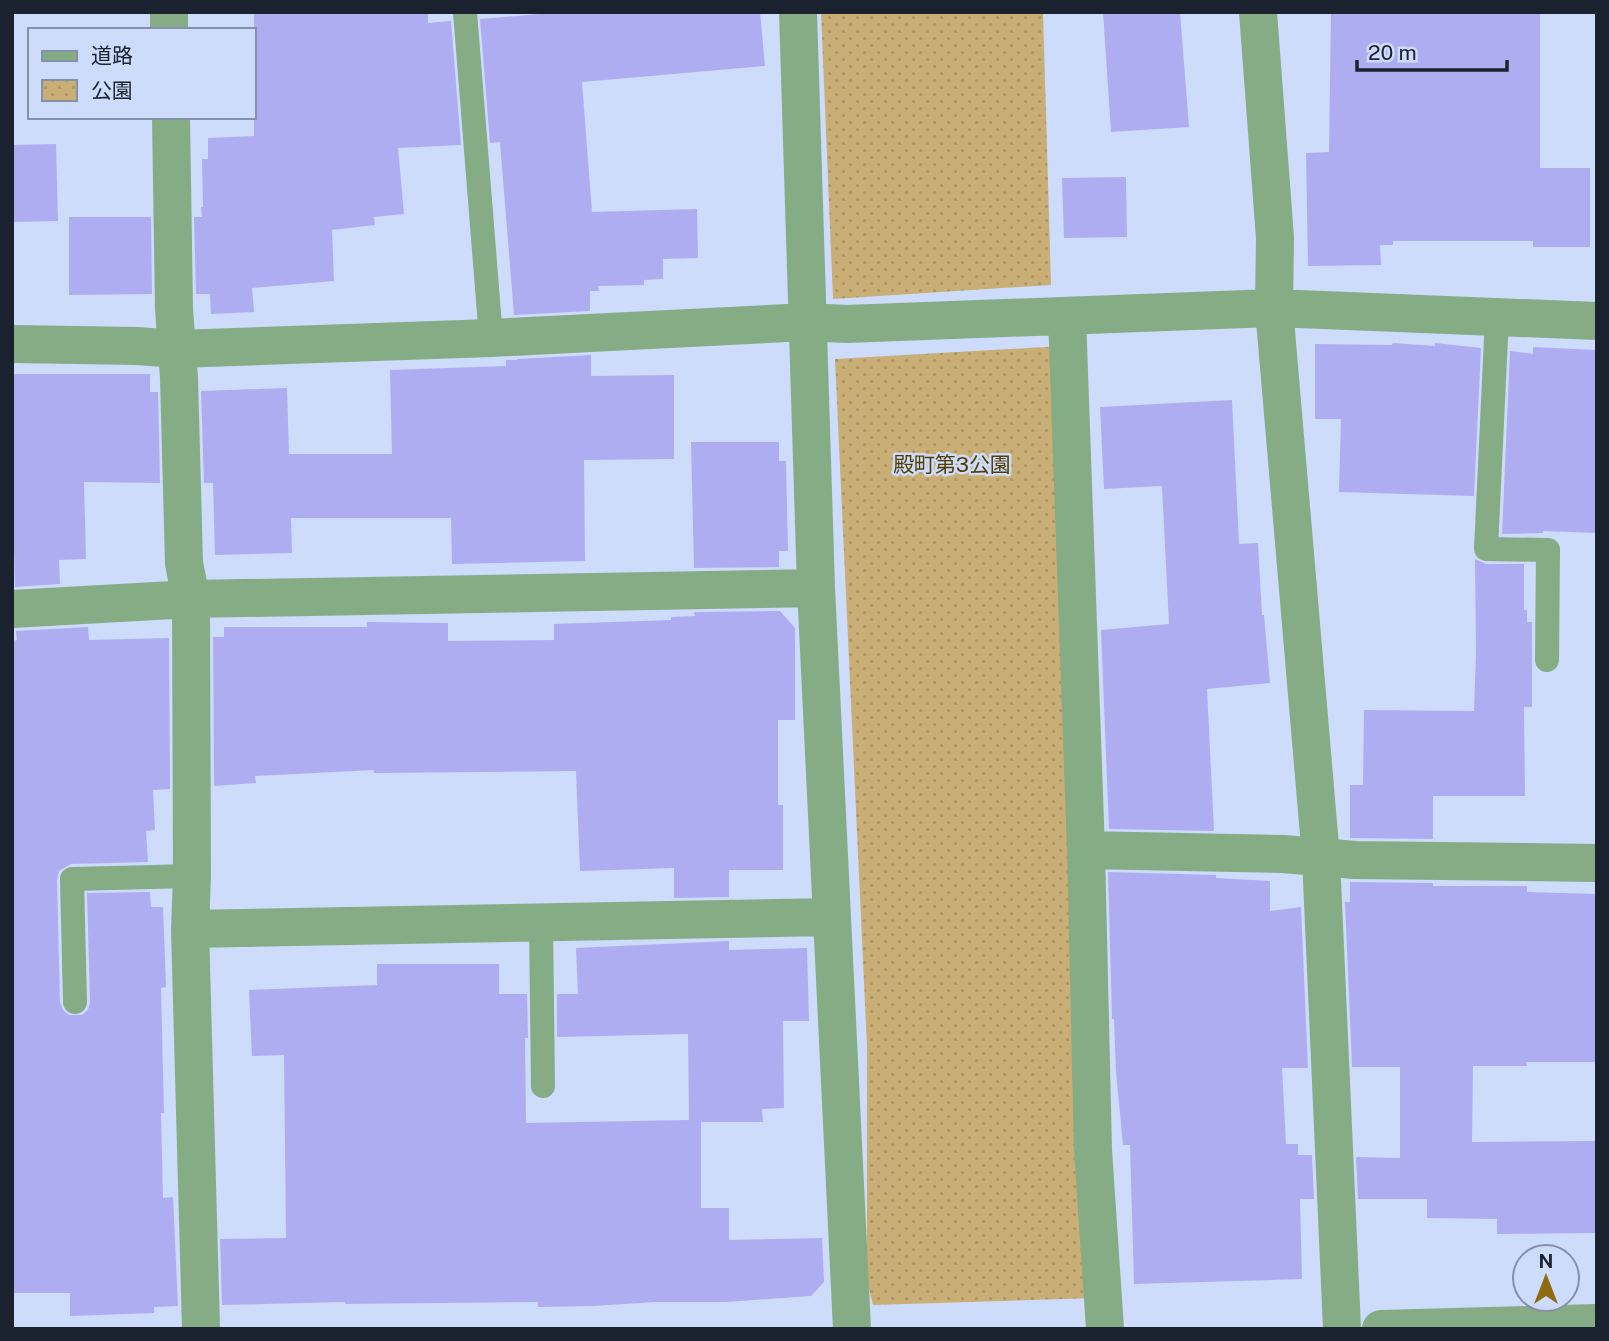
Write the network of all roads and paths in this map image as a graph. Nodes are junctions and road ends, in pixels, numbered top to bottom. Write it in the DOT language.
graph roads {
  1 [pos="465,12"];
  2 [pos="798,12"];
  3 [pos="1258,12"];
  4 [pos="171,119"];
  5 [pos="1274,308"];
  6 [pos="1067,316"];
  7 [pos="1497,317"];
  8 [pos="1597,321"];
  9 [pos="808,322"];
  10 [pos="491,338"];
  11 [pos="12,344"];
  12 [pos="178,349"];
  13 [pos="816,588"];
  14 [pos="191,599"];
  15 [pos="12,609"];
  16 [pos="1547,660"];
  17 [pos="1086,850"];
  18 [pos="1321,858"];
  19 [pos="1597,863"];
  20 [pos="192,876"];
  21 [pos="832,917"];
  22 [pos="541,923"];
  23 [pos="190,929"];
  24 [pos="75,1002"];
  25 [pos="543,1086"];
  26 [pos="1597,1322"];
  27 [pos="201,1329"];
  28 [pos="852,1329"];
  29 [pos="1105,1329"];
  30 [pos="1342,1329"];
  31 [pos="1381,1329"];
  1 -- 10 [label="lane"];
  2 -- 9 [label="street"];
  3 -- 5 [label="street"];
  4 -- 12 [label="street"];
  5 -- 6 [label="street"];
  5 -- 7 [label="street"];
  5 -- 18 [label="street"];
  6 -- 9 [label="street"];
  6 -- 17 [label="street"];
  7 -- 8 [label="street"];
  7 -- 16 [label="lane"];
  9 -- 10 [label="street"];
  9 -- 13 [label="street"];
  10 -- 12 [label="street"];
  11 -- 12 [label="street"];
  12 -- 14 [label="street"];
  13 -- 14 [label="street"];
  13 -- 21 [label="street"];
  14 -- 15 [label="street"];
  14 -- 20 [label="street"];
  17 -- 18 [label="street"];
  17 -- 29 [label="street"];
  18 -- 19 [label="street"];
  18 -- 30 [label="street"];
  20 -- 23 [label="street"];
  20 -- 24 [label="lane"];
  21 -- 22 [label="street"];
  21 -- 28 [label="street"];
  22 -- 23 [label="street"];
  22 -- 25 [label="lane"];
  23 -- 27 [label="street"];
  26 -- 31 [label="street"];
}
